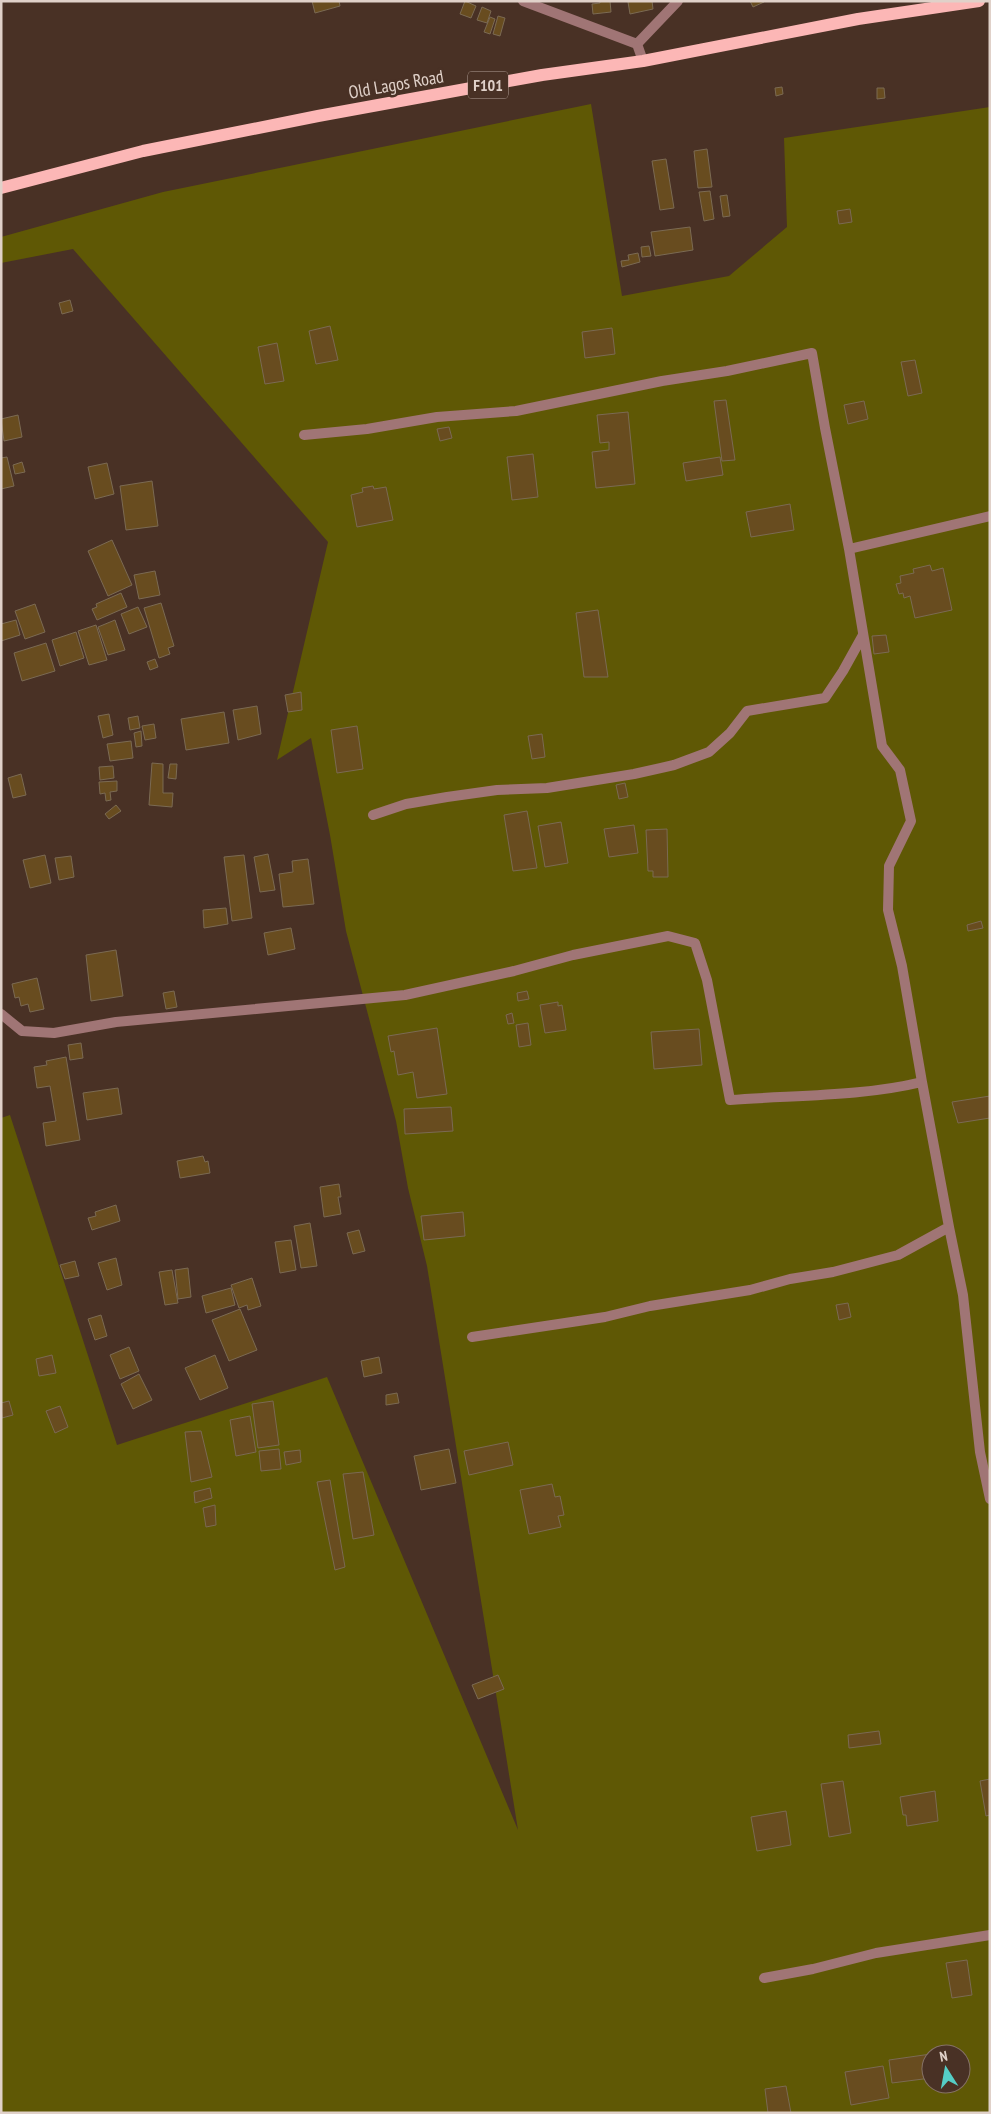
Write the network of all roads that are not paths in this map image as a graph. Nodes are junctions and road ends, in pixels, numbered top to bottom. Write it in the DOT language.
graph roads {
  1 [pos="523,1"];
  2 [pos="678,1"];
  3 [pos="979,1"];
  4 [pos="637,44"];
  5 [pos="643,60"];
  6 [pos="1,188"];
  7 [pos="304,435"];
  8 [pos="990,516"];
  9 [pos="849,550"];
  10 [pos="863,635"];
  11 [pos="374,815"];
  12 [pos="1,1014"];
  13 [pos="922,1082"];
  14 [pos="949,1227"];
  15 [pos="472,1337"];
  16 [pos="990,1499"];
  17 [pos="990,1935"];
  18 [pos="764,1978"];
  1 -- 4 [label="street"];
  2 -- 4 [label="street"];
  3 -- 5 [label="main road, Old Lagos Road / F101"];
  4 -- 5 [label="street"];
  5 -- 6 [label="main road, Old Lagos Road / F101"];
  7 -- 9 [label="street"];
  8 -- 9 [label="street"];
  9 -- 10 [label="street"];
  10 -- 11 [label="street"];
  10 -- 13 [label="street"];
  12 -- 13 [label="street"];
  13 -- 14 [label="street"];
  14 -- 15 [label="street"];
  14 -- 16 [label="street"];
  17 -- 18 [label="street"];
}
